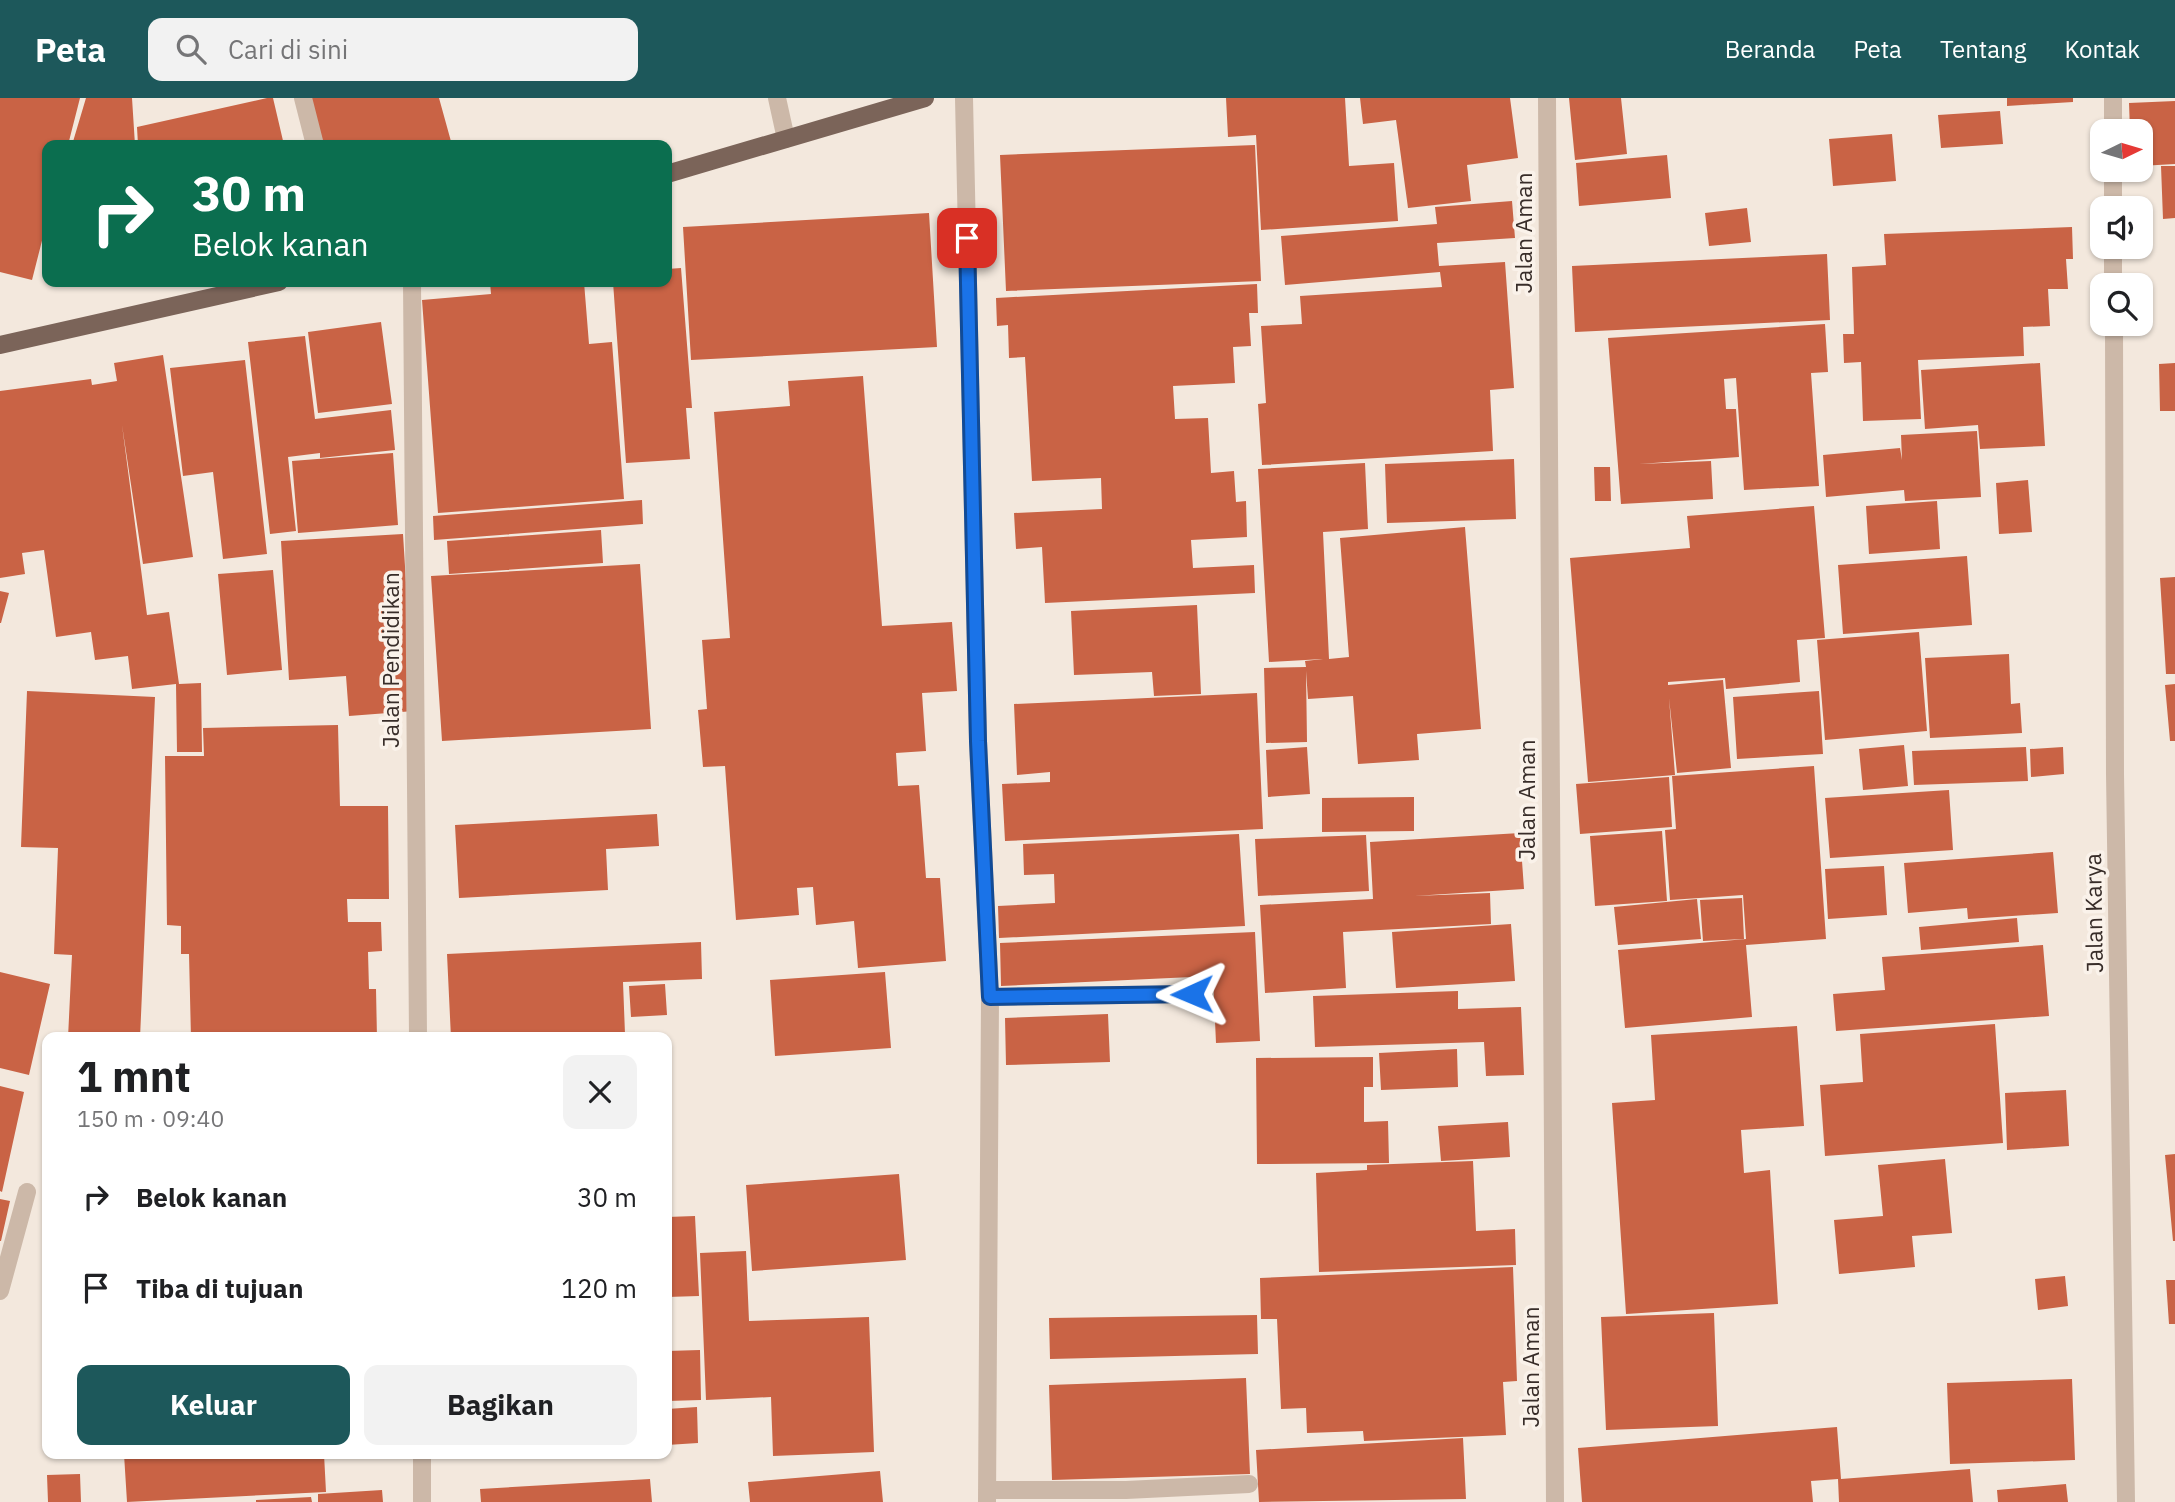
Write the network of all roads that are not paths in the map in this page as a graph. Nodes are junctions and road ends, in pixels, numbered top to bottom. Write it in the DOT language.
graph roads {
  1 [pos="303,98"];
  2 [pos="777,98"];
  3 [pos="925,98"];
  4 [pos="964,98"];
  5 [pos="1547,98"];
  6 [pos="2113,98"];
  7 [pos="2113,119"];
  8 [pos="786,139"];
  9 [pos="314,140"];
  10 [pos="672,173"];
  11 [pos="257,287"];
  12 [pos="412,287"];
  13 [pos="2114,336"];
  14 [pos="0,345"];
  15 [pos="1192,994"];
  16 [pos="990,997"];
  17 [pos="418,1032"];
  18 [pos="27,1192"];
  19 [pos="0,1291"];
  20 [pos="422,1459"];
  21 [pos="1249,1484"];
  22 [pos="987,1496"];
  23 [pos="422,1502"];
  24 [pos="1555,1502"];
  25 [pos="2126,1502"];
  1 -- 9 [label="street"];
  2 -- 8 [label="street"];
  3 -- 8 [label="main road"];
  4 -- 16 [label="street"];
  5 -- 24 [label="street, Jalan Aman"];
  6 -- 7 [label="street"];
  8 -- 10 [label="main road"];
  11 -- 14 [label="main road"];
  12 -- 17 [label="street, Jalan Pendidikan"];
  13 -- 25 [label="street, Jalan Karya"];
  15 -- 16 [label="street"];
  16 -- 22 [label="street"];
  18 -- 19 [label="street"];
  20 -- 23 [label="street"];
  21 -- 22 [label="street"];
}
